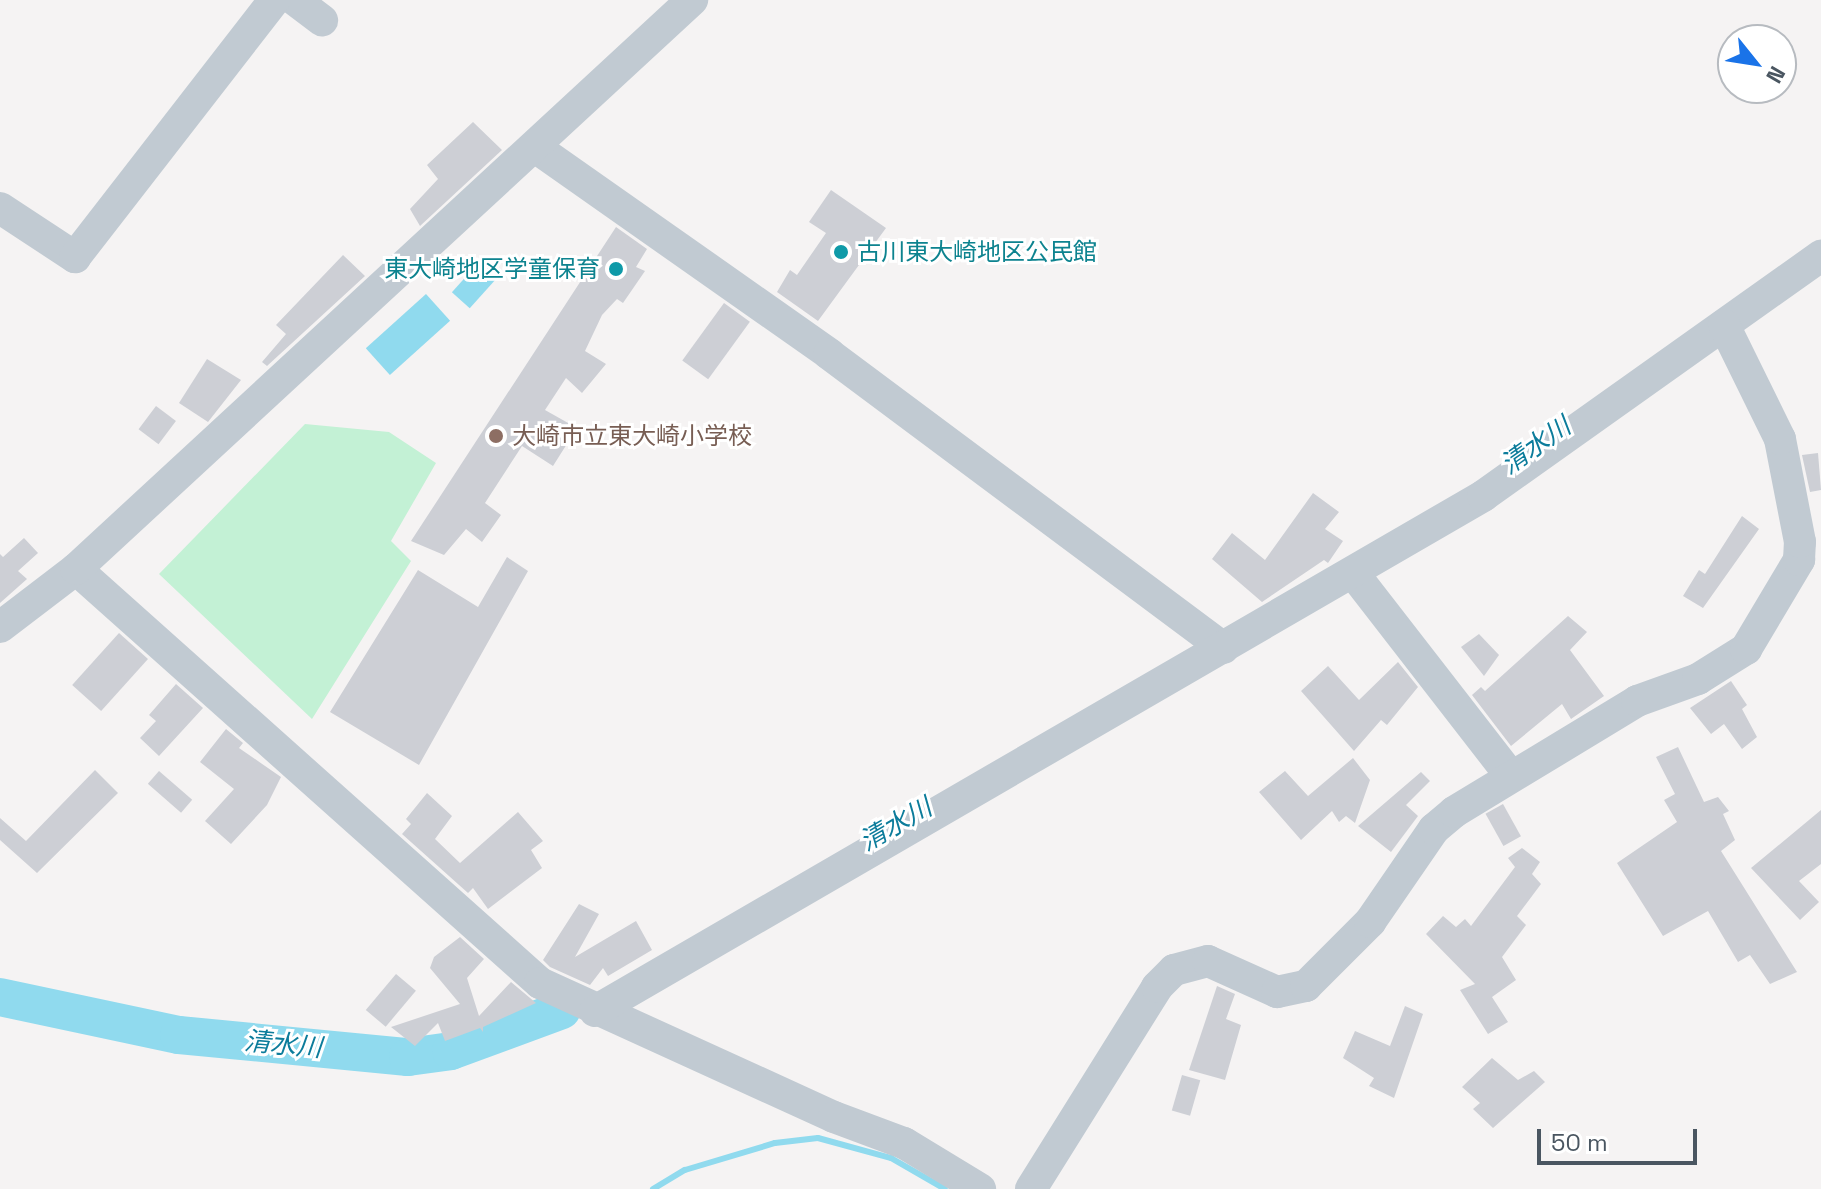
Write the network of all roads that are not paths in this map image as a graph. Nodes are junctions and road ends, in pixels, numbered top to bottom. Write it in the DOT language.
graph roads {
  1 [pos="274,0"];
  2 [pos="295,0"];
  3 [pos="692,0"];
  4 [pos="322,20"];
  5 [pos="535,147"];
  6 [pos="0,208"];
  7 [pos="1821,256"];
  8 [pos="1724,325"];
  9 [pos="76,569"];
  10 [pos="1354,574"];
  11 [pos="0,627"];
  12 [pos="1224,648"];
  13 [pos="1510,775"];
  14 [pos="595,1011"];
  15 [pos="980,1189"];
  16 [pos="1031,1189"];
  1 -- 6 [label="street"];
  2 -- 4 [label="street"];
  3 -- 5 [label="street"];
  5 -- 9 [label="street"];
  5 -- 12 [label="street"];
  7 -- 8 [label="street"];
  8 -- 10 [label="street"];
  8 -- 13 [label="street"];
  9 -- 11 [label="street"];
  9 -- 14 [label="street"];
  10 -- 12 [label="street"];
  10 -- 13 [label="street"];
  12 -- 14 [label="street"];
  13 -- 16 [label="street"];
  14 -- 15 [label="street"];
}
